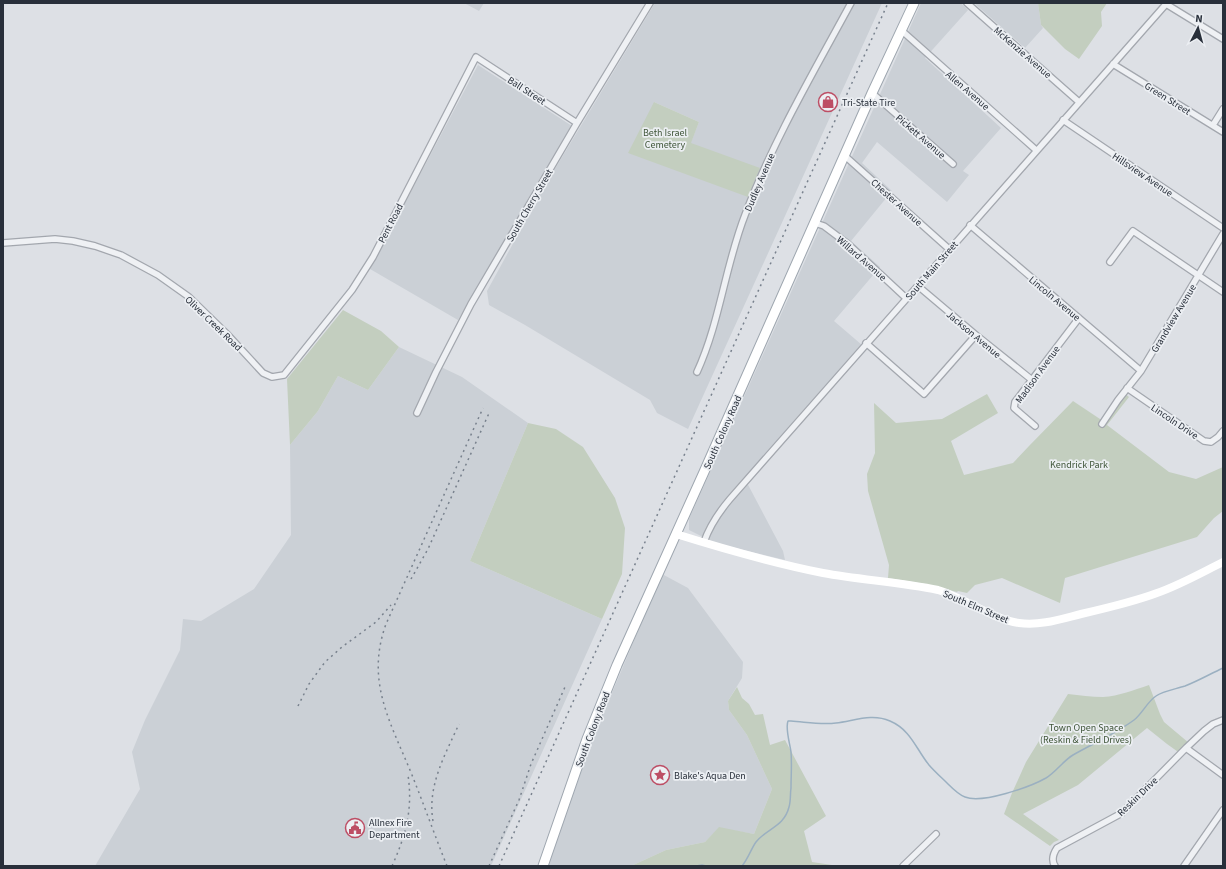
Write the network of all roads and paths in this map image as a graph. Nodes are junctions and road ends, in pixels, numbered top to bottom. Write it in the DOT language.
graph roads {
  1 [pos="650,3"];
  2 [pos="851,3"];
  3 [pos="914,3"];
  4 [pos="967,3"];
  5 [pos="1166,3"];
  6 [pos="900,30"];
  7 [pos="1223,39"];
  8 [pos="476,57"];
  9 [pos="1113,64"];
  10 [pos="872,93"];
  11 [pos="1079,102"];
  12 [pos="1223,109"];
  13 [pos="1063,120"];
  14 [pos="577,123"];
  15 [pos="1212,126"];
  16 [pos="1223,132"];
  17 [pos="1036,150"];
  18 [pos="844,156"];
  19 [pos="953,164"];
  20 [pos="815,223"];
  21 [pos="970,225"];
  22 [pos="1223,228"];
  23 [pos="1223,234"];
  24 [pos="3,243"];
  25 [pos="949,249"];
  26 [pos="1110,262"];
  27 [pos="1198,276"];
  28 [pos="918,286"];
  29 [pos="1223,292"];
  30 [pos="906,298"];
  31 [pos="1079,318"];
  32 [pos="976,335"];
  33 [pos="866,343"];
  34 [pos="1141,371"];
  35 [pos="697,372"];
  36 [pos="284,375"];
  37 [pos="1032,380"];
  38 [pos="1127,388"];
  39 [pos="417,413"];
  40 [pos="1102,424"];
  41 [pos="1035,426"];
  42 [pos="1223,431"];
  43 [pos="676,534"];
  44 [pos="704,542"];
  45 [pos="1223,562"];
  46 [pos="1223,720"];
  47 [pos="1186,748"];
  48 [pos="1223,775"];
  49 [pos="1223,810"];
  50 [pos="936,834"];
  51 [pos="543,866"];
  52 [pos="903,866"];
  53 [pos="1054,866"];
  54 [pos="1184,866"];
  1 -- 14 [label="street, South Cherry Street"];
  2 -- 35 [label="street, Dudley Avenue"];
  3 -- 6 [label="main road, South Colony Road"];
  4 -- 11 [label="street, McKenzie Avenue"];
  5 -- 7 [label="street"];
  5 -- 9 [label="street, South Main Street"];
  6 -- 10 [label="main road, South Colony Road"];
  6 -- 17 [label="street, Allen Avenue"];
  8 -- 14 [label="street, Ball Street"];
  8 -- 36 [label="street, Pent Road"];
  9 -- 11 [label="street, South Main Street"];
  9 -- 15 [label="street, Green Street"];
  10 -- 18 [label="main road, South Colony Road"];
  10 -- 19 [label="street, Pickett Avenue"];
  11 -- 13 [label="street, South Main Street"];
  12 -- 15 [label="street"];
  13 -- 17 [label="street, South Main Street"];
  13 -- 22 [label="street, Hillsview Avenue"];
  14 -- 39 [label="street, South Cherry Street"];
  15 -- 16 [label="street, Green Street"];
  17 -- 21 [label="street, South Main Street"];
  18 -- 20 [label="main road, South Colony Road"];
  18 -- 25 [label="street, Chester Avenue"];
  20 -- 30 [label="street, Willard Avenue"];
  20 -- 43 [label="main road, South Colony Road"];
  21 -- 25 [label="street, South Main Street"];
  21 -- 31 [label="street, Lincoln Avenue"];
  23 -- 27 [label="street, Grandview Avenue"];
  24 -- 36 [label="street, Oliver Creek Road"];
  25 -- 28 [label="street, South Main Street"];
  26 -- 27 [label="street"];
  27 -- 29 [label="street"];
  27 -- 34 [label="street, Grandview Avenue"];
  28 -- 30 [label="street, South Main Street"];
  28 -- 32 [label="street, Jackson Avenue"];
  30 -- 33 [label="street, South Main Street"];
  31 -- 34 [label="street, Lincoln Avenue"];
  31 -- 37 [label="street, Madison Avenue"];
  32 -- 33 [label="street"];
  32 -- 37 [label="street, Jackson Avenue"];
  33 -- 44 [label="street, South Main Street"];
  34 -- 38 [label="street, Grandview Avenue"];
  37 -- 41 [label="street, Madison Avenue"];
  38 -- 40 [label="street, Grandview Avenue"];
  38 -- 42 [label="street, Lincoln Drive"];
  43 -- 44 [label="main road, South Elm Street"];
  43 -- 51 [label="main road, South Colony Road"];
  44 -- 45 [label="main road, South Elm Street"];
  46 -- 47 [label="street, Reskin Drive"];
  47 -- 48 [label="street"];
  47 -- 53 [label="street, Reskin Drive"];
  49 -- 54 [label="street"];
  50 -- 52 [label="street"];
}
